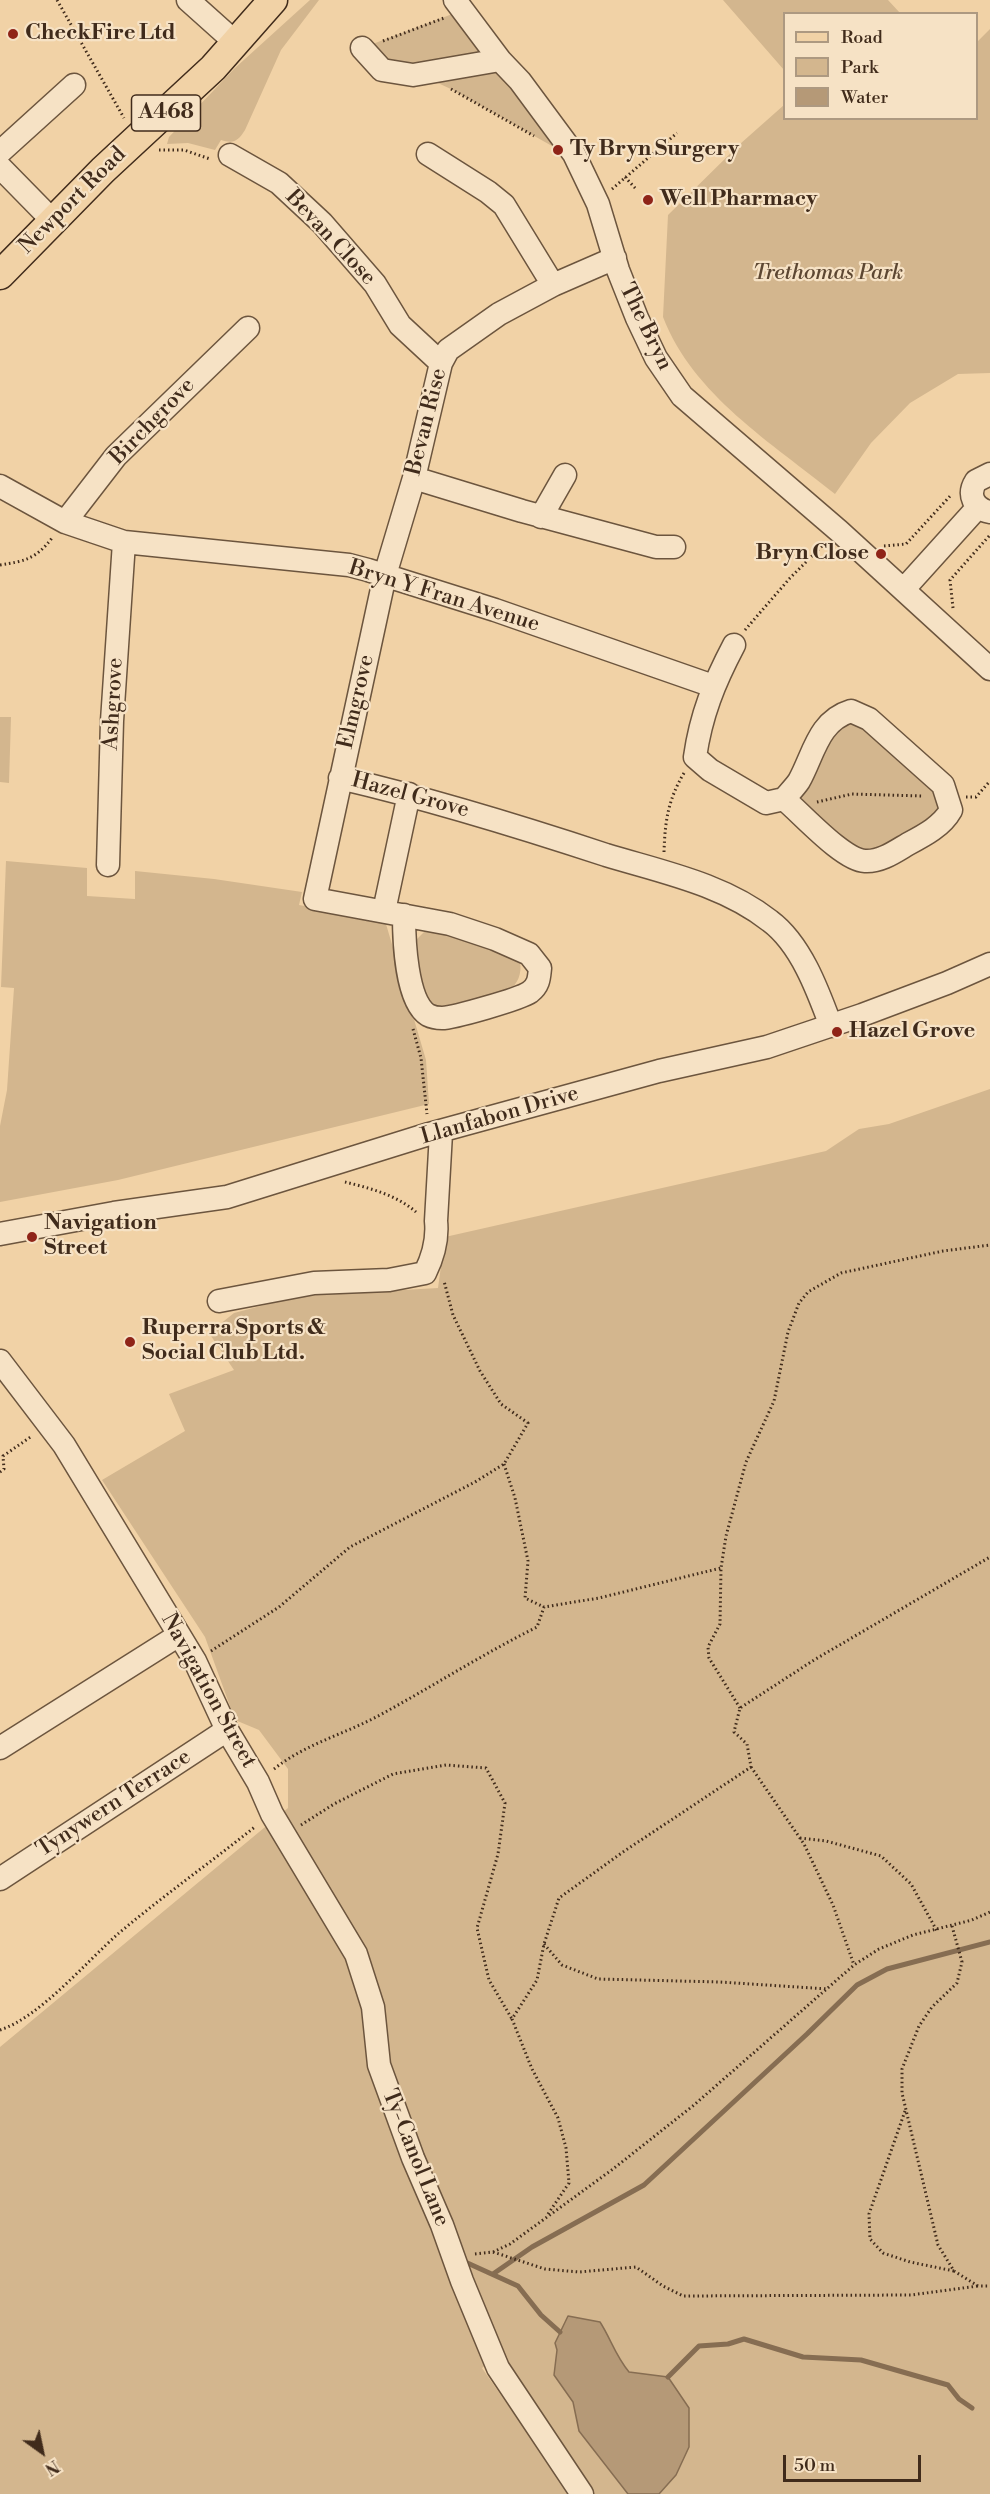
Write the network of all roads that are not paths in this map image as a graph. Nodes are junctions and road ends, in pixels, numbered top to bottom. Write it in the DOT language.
graph roads {
  1 [pos="188,0"];
  2 [pos="273,0"];
  3 [pos="459,5"];
  4 [pos="236,43"];
  5 [pos="362,48"];
  6 [pos="500,60"];
  7 [pos="74,85"];
  8 [pos="0,152"];
  9 [pos="428,154"];
  10 [pos="230,155"];
  11 [pos="0,167"];
  12 [pos="53,221"];
  13 [pos="615,258"];
  14 [pos="0,275"];
  15 [pos="553,285"];
  16 [pos="248,328"];
  17 [pos="441,363"];
  18 [pos="566,475"];
  19 [pos="414,478"];
  20 [pos="983,478"];
  21 [pos="0,486"];
  22 [pos="984,510"];
  23 [pos="541,517"];
  24 [pos="64,522"];
  25 [pos="124,542"];
  26 [pos="674,547"];
  27 [pos="385,575"];
  28 [pos="904,589"];
  29 [pos="734,645"];
  30 [pos="990,669"];
  31 [pos="712,686"];
  32 [pos="340,778"];
  33 [pos="409,794"];
  34 [pos="789,803"];
  35 [pos="108,865"];
  36 [pos="394,913"];
  37 [pos="990,964"];
  38 [pos="831,1026"];
  39 [pos="441,1133"];
  40 [pos="0,1234"];
  41 [pos="219,1301"];
  42 [pos="0,1361"];
  43 [pos="179,1635"];
  44 [pos="227,1730"];
  45 [pos="0,1748"];
  46 [pos="272,1814"];
  47 [pos="0,1879"];
  48 [pos="582,2494"];
  1 -- 4 [label="street"];
  2 -- 4 [label="main road, Newport Road / A468"];
  3 -- 6 [label="street, The Bryn"];
  4 -- 12 [label="main road, Newport Road / A468"];
  5 -- 6 [label="street"];
  6 -- 13 [label="street, The Bryn"];
  7 -- 8 [label="street"];
  9 -- 15 [label="street"];
  10 -- 17 [label="street, Bevan Close"];
  11 -- 12 [label="street"];
  12 -- 14 [label="main road, Newport Road / A468"];
  13 -- 15 [label="street, Bevan Rise"];
  13 -- 28 [label="street, The Bryn"];
  15 -- 17 [label="street, Bevan Rise"];
  16 -- 24 [label="street, Birchgrove"];
  17 -- 19 [label="street, Bevan Rise"];
  18 -- 23 [label="street"];
  19 -- 23 [label="street"];
  19 -- 27 [label="street, Bevan Rise"];
  20 -- 22 [label="street"];
  21 -- 24 [label="street, Bryn Y Fran Avenue"];
  22 -- 28 [label="street"];
  23 -- 26 [label="street"];
  24 -- 25 [label="street, Bryn Y Fran Avenue"];
  25 -- 27 [label="street, Bryn Y Fran Avenue"];
  25 -- 35 [label="street, Ashgrove"];
  27 -- 31 [label="street, Bryn Y Fran Avenue"];
  27 -- 32 [label="street, Elmgrove"];
  28 -- 30 [label="street, The Bryn"];
  29 -- 31 [label="street"];
  31 -- 34 [label="street"];
  32 -- 33 [label="street, Hazel Grove"];
  32 -- 36 [label="street, Elmgrove"];
  33 -- 36 [label="street"];
  33 -- 38 [label="street, Hazel Grove"];
  34 -- 34 [label="street"];
  36 -- 36 [label="street"];
  37 -- 38 [label="street, Llanfabon Drive"];
  38 -- 39 [label="street, Llanfabon Drive"];
  39 -- 40 [label="street, Llanfabon Drive"];
  39 -- 41 [label="street"];
  42 -- 43 [label="street, Navigation Street"];
  43 -- 44 [label="street, Navigation Street"];
  43 -- 45 [label="street"];
  44 -- 46 [label="street, Navigation Street"];
  44 -- 47 [label="street, Tynywern Terrace"];
  46 -- 48 [label="street, Ty-Canol Lane"];
}
